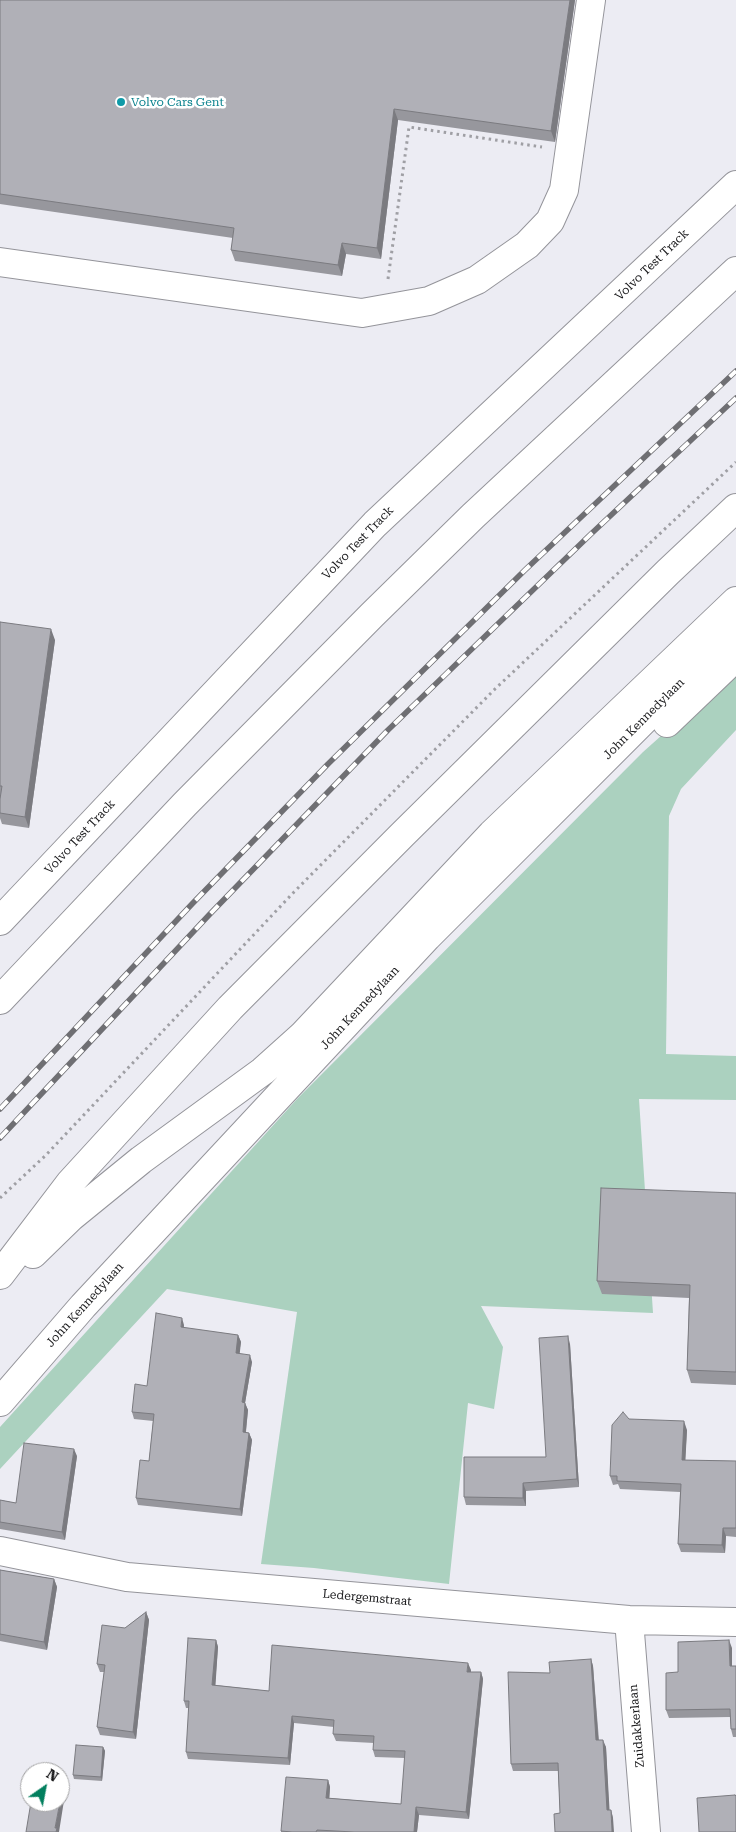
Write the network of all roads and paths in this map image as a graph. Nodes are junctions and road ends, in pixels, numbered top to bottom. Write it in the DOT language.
graph roads {
  1 [pos="591,0"];
  2 [pos="570,151"];
  3 [pos="736,184"];
  4 [pos="0,262"];
  5 [pos="736,271"];
  6 [pos="384,310"];
  7 [pos="736,462"];
  8 [pos="736,508"];
  9 [pos="736,601"];
  10 [pos="736,628"];
  11 [pos="736,656"];
  12 [pos="0,922"];
  13 [pos="427,937"];
  14 [pos="0,1000"];
  15 [pos="0,1198"];
  16 [pos="0,1276"];
  17 [pos="0,1288"];
  18 [pos="0,1402"];
  19 [pos="0,1551"];
  20 [pos="629,1620"];
  21 [pos="736,1622"];
  22 [pos="646,1832"];
  1 -- 2 [label="main road"];
  2 -- 6 [label="main road"];
  2 -- 6 [label="path"];
  3 -- 12 [label="main road, Volvo Test Track"];
  4 -- 6 [label="main road"];
  5 -- 14 [label="main road"];
  7 -- 15 [label="path"];
  8 -- 16 [label="main road"];
  9 -- 17 [label="main road, John Kennedylaan"];
  10 -- 13 [label="main road, John Kennedylaan"];
  11 -- 13 [label="main road"];
  13 -- 18 [label="main road, John Kennedylaan"];
  19 -- 20 [label="main road, Ledergemstraat"];
  20 -- 21 [label="main road, Ledergemstraat"];
  20 -- 22 [label="main road, Zuidakkerlaan"];
}
